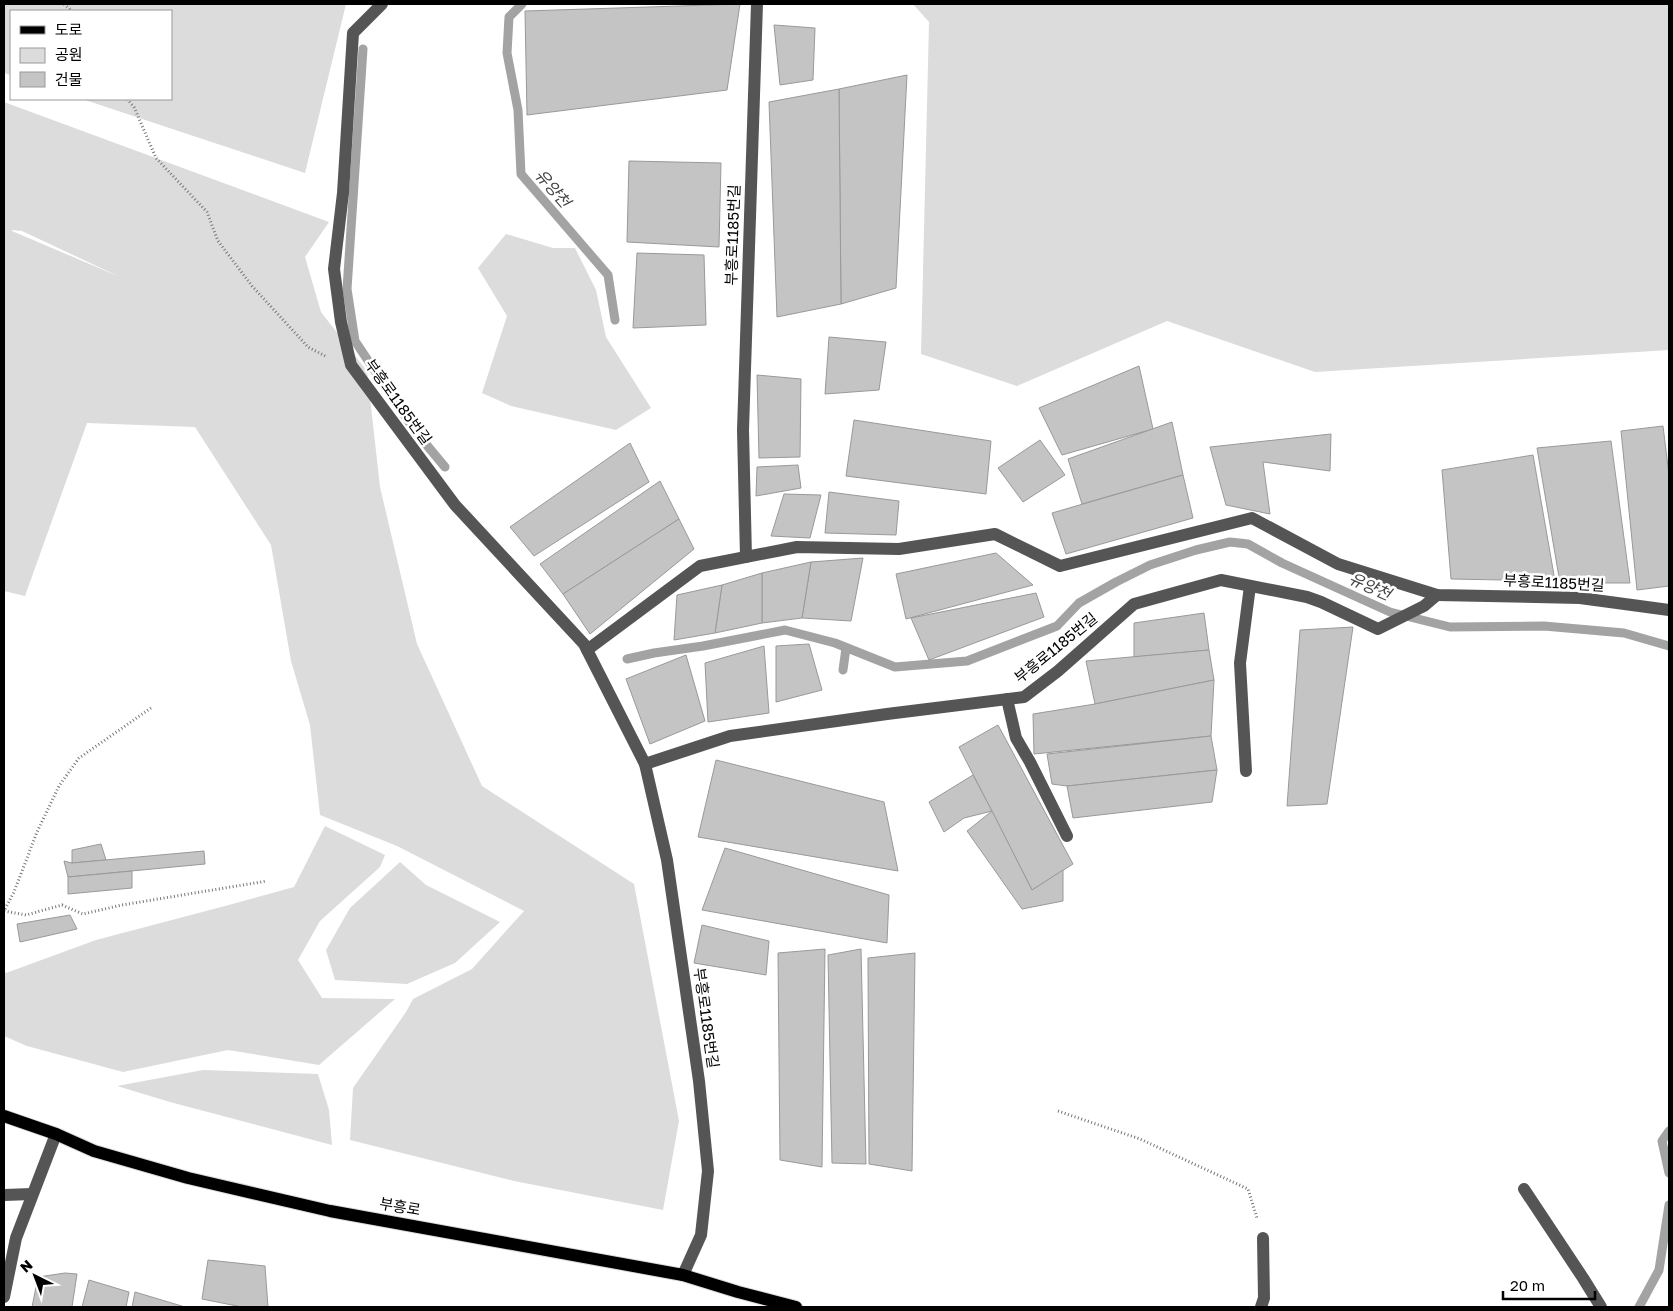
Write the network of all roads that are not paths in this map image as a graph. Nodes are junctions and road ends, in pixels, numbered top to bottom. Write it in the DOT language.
graph roads {
  1 [pos="382,4"];
  2 [pos="757,4"];
  3 [pos="746,557"];
  4 [pos="1250,586"];
  5 [pos="1437,595"];
  6 [pos="1669,610"];
  7 [pos="587,650"];
  8 [pos="1007,700"];
  9 [pos="644,764"];
  10 [pos="1246,770"];
  11 [pos="1067,836"];
  12 [pos="4,1116"];
  13 [pos="56,1134"];
  14 [pos="1524,1189"];
  15 [pos="32,1194"];
  16 [pos="4,1195"];
  17 [pos="1263,1238"];
  18 [pos="683,1275"];
  19 [pos="4,1297"];
  20 [pos="796,1307"];
  21 [pos="1261,1307"];
  22 [pos="1601,1307"];
  1 -- 7 [label="street, 부흥로1185번길"];
  2 -- 3 [label="street, 부흥로1185번길"];
  3 -- 5 [label="street, 부흥로1185번길"];
  3 -- 7 [label="street, 부흥로1185번길"];
  4 -- 5 [label="street, 부흥로1185번길"];
  4 -- 8 [label="street, 부흥로1185번길"];
  4 -- 10 [label="street"];
  5 -- 6 [label="street, 부흥로1185번길"];
  7 -- 9 [label="street, 부흥로1185번길"];
  8 -- 9 [label="street, 부흥로1185번길"];
  8 -- 11 [label="street"];
  9 -- 18 [label="street, 부흥로1185번길"];
  12 -- 13 [label="main road, 부흥로"];
  13 -- 15 [label="street"];
  13 -- 18 [label="main road, 부흥로"];
  14 -- 22 [label="street"];
  15 -- 16 [label="street"];
  15 -- 19 [label="street"];
  17 -- 21 [label="street"];
  18 -- 20 [label="main road, 부흥로"];
}
